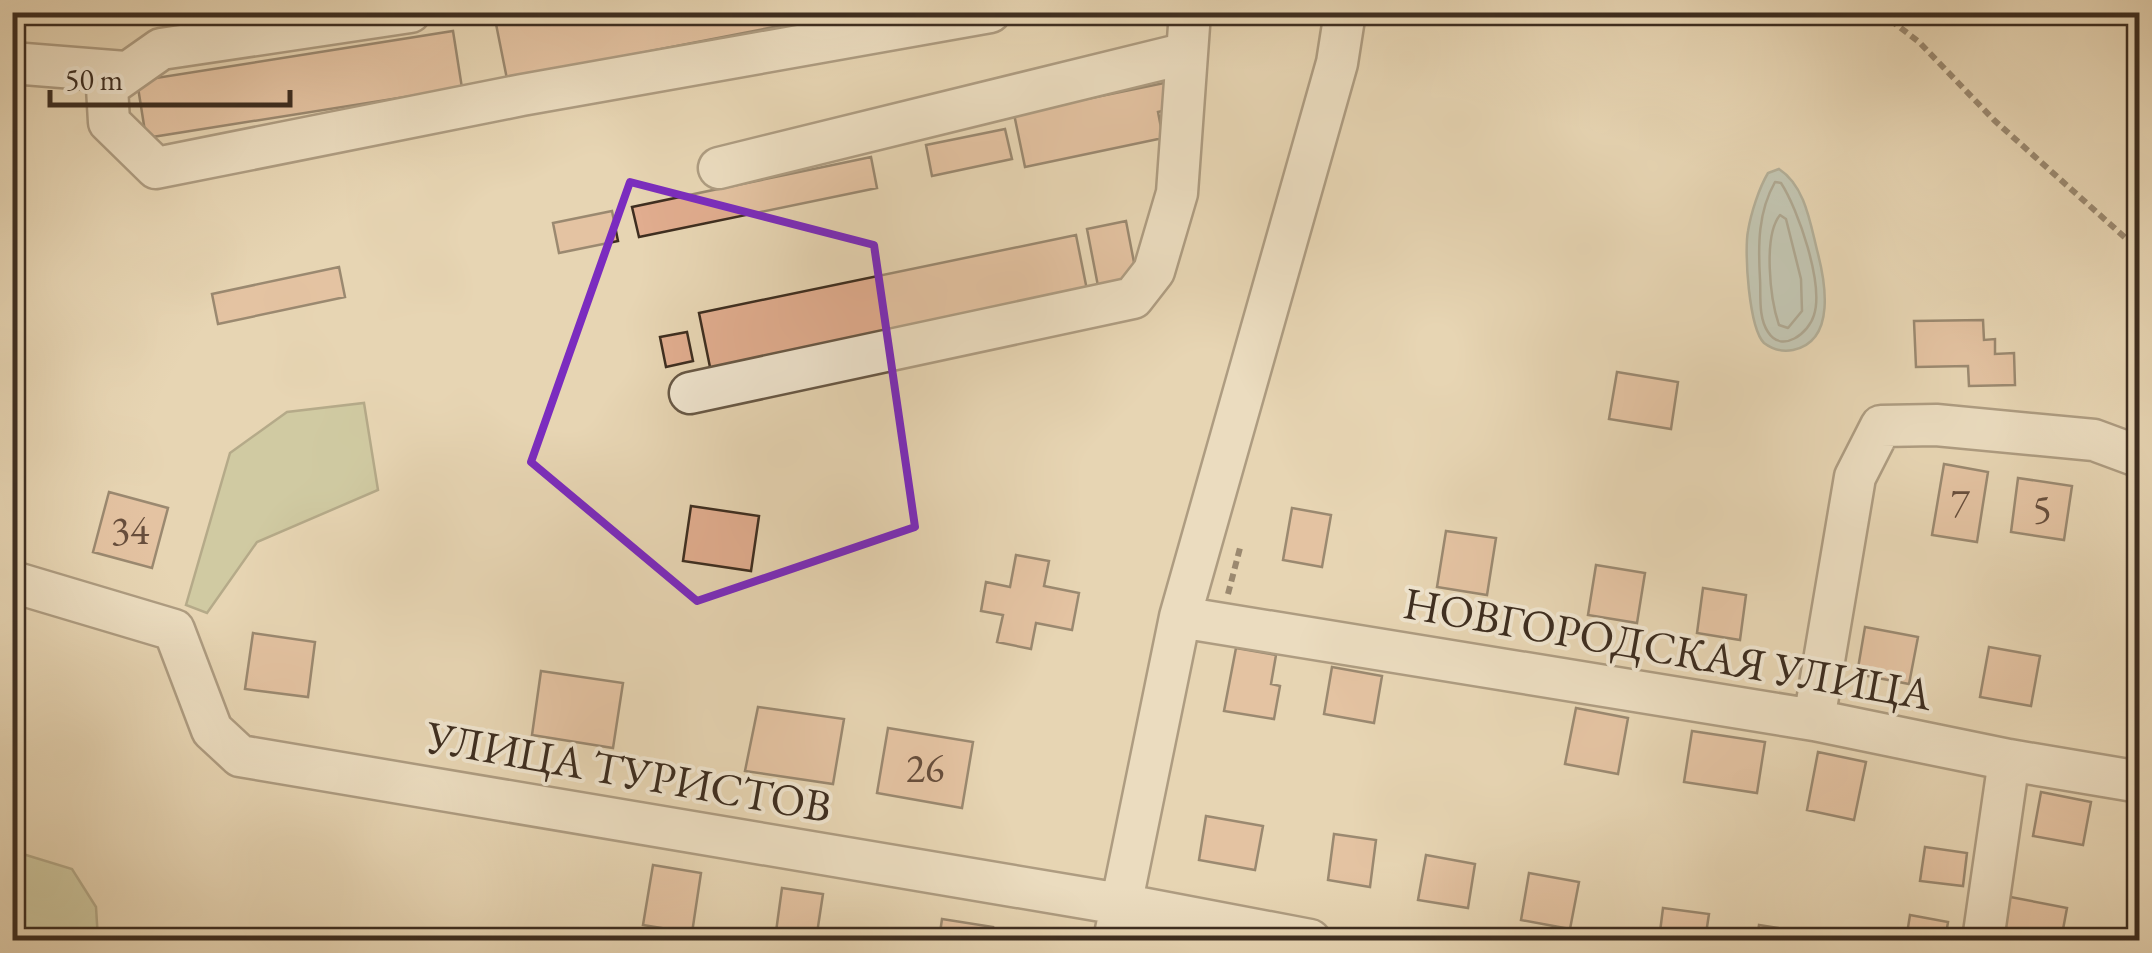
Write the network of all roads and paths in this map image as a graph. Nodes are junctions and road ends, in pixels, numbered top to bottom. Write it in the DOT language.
graph roads {
  1 [pos="410,12"];
  2 [pos="990,12"];
  3 [pos="1190,12"];
  4 [pos="1345,12"];
  5 [pos="1880,12"];
  6 [pos="1186,53"];
  7 [pos="12,63"];
  8 [pos="125,72"];
  9 [pos="719,168"];
  10 [pos="2140,252"];
  11 [pos="690,393"];
  12 [pos="2140,457"];
  13 [pos="13,582"];
  14 [pos="1180,617"];
  15 [pos="1814,720"];
  16 [pos="2009,760"];
  17 [pos="2140,782"];
  18 [pos="1118,922"];
  19 [pos="1310,940"];
  20 [pos="1983,940"];
  1 -- 8 [label="street"];
  2 -- 8 [label="street"];
  3 -- 6 [label="street"];
  4 -- 14 [label="street"];
  5 -- 10 [label="path"];
  6 -- 9 [label="street"];
  6 -- 11 [label="street"];
  7 -- 8 [label="street"];
  12 -- 15 [label="street"];
  13 -- 18 [label="street, УЛИЦА ТУРИСТОВ"];
  14 -- 15 [label="street, НОВГОРОДСКАЯ УЛИЦА"];
  14 -- 18 [label="street"];
  15 -- 16 [label="street, НОВГОРОДСКАЯ УЛИЦА"];
  16 -- 17 [label="street, НОВГОРОДСКАЯ УЛИЦА"];
  16 -- 20 [label="street"];
  18 -- 19 [label="street, УЛИЦА ТУРИСТОВ"];
}
